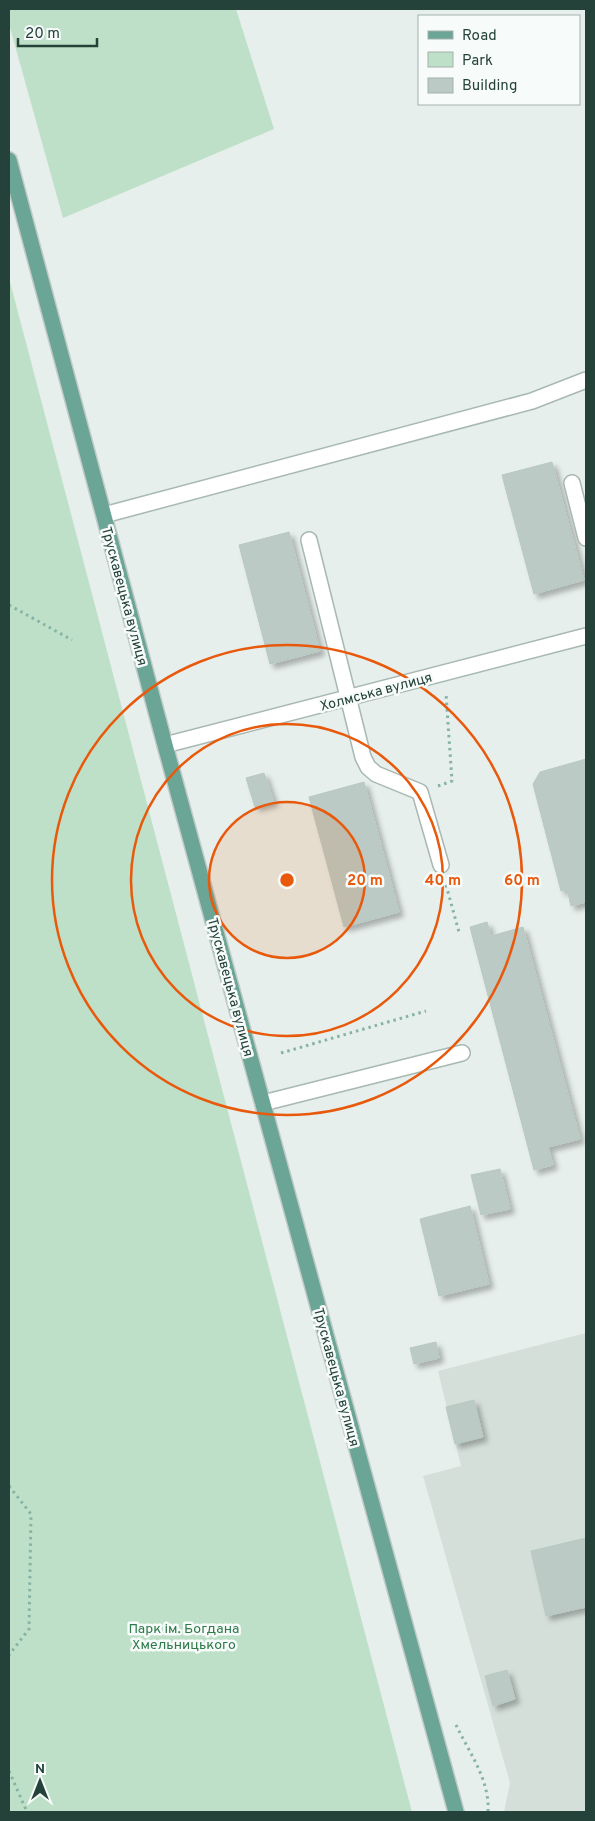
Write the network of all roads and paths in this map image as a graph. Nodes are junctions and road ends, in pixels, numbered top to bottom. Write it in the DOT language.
graph roads {
  1 [pos="9,160"];
  2 [pos="586,380"];
  3 [pos="572,483"];
  4 [pos="104,515"];
  5 [pos="586,538"];
  6 [pos="309,540"];
  7 [pos="9,605"];
  8 [pos="586,636"];
  9 [pos="72,640"];
  10 [pos="445,673"];
  11 [pos="349,699"];
  12 [pos="165,746"];
  13 [pos="420,792"];
  14 [pos="441,865"];
  15 [pos="451,902"];
  16 [pos="459,932"];
  17 [pos="426,1011"];
  18 [pos="281,1053"];
  19 [pos="462,1053"];
  20 [pos="263,1103"];
  21 [pos="9,1486"];
  22 [pos="9,1655"];
  23 [pos="453,1716"];
  24 [pos="9,1772"];
  25 [pos="27,1812"];
  26 [pos="456,1812"];
  27 [pos="488,1812"];
  1 -- 4 [label="main road, Трускавецька вулиця"];
  2 -- 4 [label="street"];
  3 -- 5 [label="street"];
  4 -- 12 [label="main road, Трускавецька вулиця"];
  6 -- 11 [label="street"];
  7 -- 9 [label="path"];
  8 -- 10 [label="street, Холмська вулиця"];
  10 -- 11 [label="street, Холмська вулиця"];
  10 -- 13 [label="path"];
  11 -- 12 [label="street, Холмська вулиця"];
  11 -- 13 [label="street"];
  12 -- 20 [label="main road, Трускавецька вулиця"];
  13 -- 14 [label="street"];
  15 -- 16 [label="path"];
  17 -- 18 [label="path"];
  19 -- 20 [label="street"];
  20 -- 26 [label="main road, Трускавецька вулиця"];
  21 -- 22 [label="path"];
  23 -- 27 [label="path"];
  24 -- 25 [label="path"];
}
